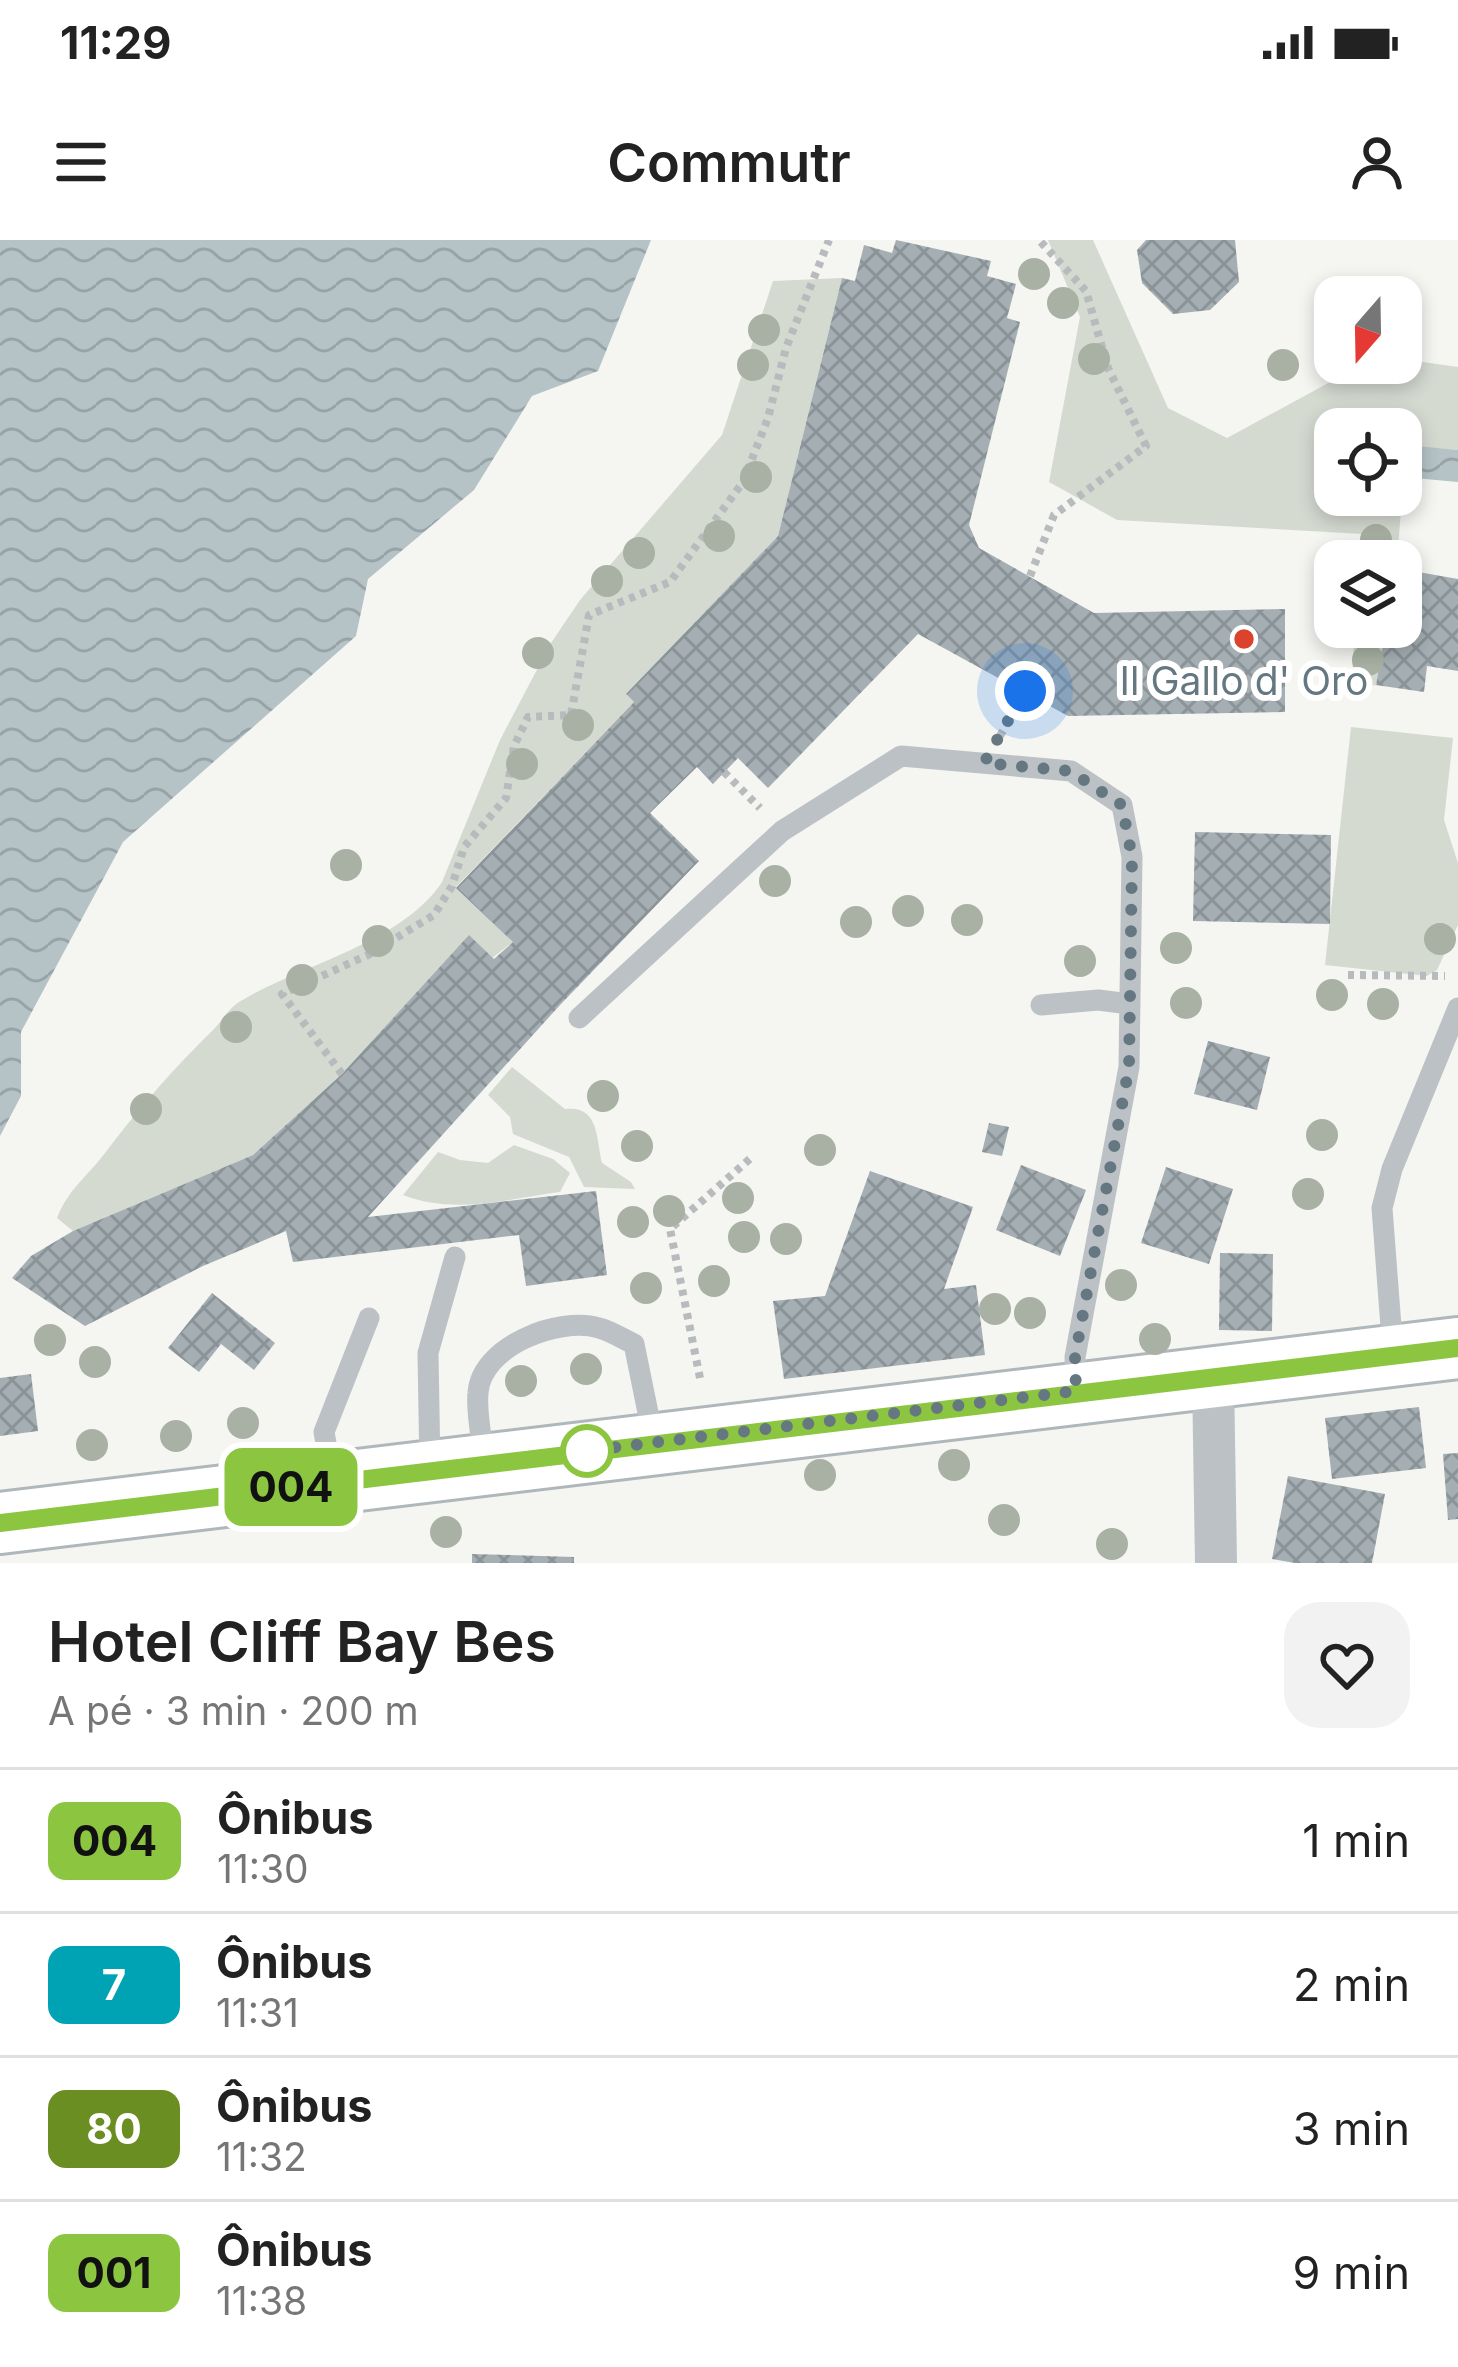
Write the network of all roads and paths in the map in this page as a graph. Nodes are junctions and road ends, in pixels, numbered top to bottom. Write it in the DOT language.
graph roads {
  1 [pos="829,240"];
  2 [pos="1039,240"];
  3 [pos="1030,576"];
  4 [pos="1025,691"];
  5 [pos="984,763"];
  6 [pos="724,772"];
  7 [pos="782,831"];
  8 [pos="1348,975"];
  9 [pos="1458,976"];
  10 [pos="1130,1004"];
  11 [pos="1041,1005"];
  12 [pos="1458,1008"];
  13 [pos="579,1018"];
  14 [pos="342,1074"];
  15 [pos="752,1157"];
  16 [pos="455,1257"];
  17 [pos="369,1318"];
  18 [pos="1458,1348"];
  19 [pos="1393,1356"];
  20 [pos="1214,1376"];
  21 [pos="700,1378"];
  22 [pos="1076,1391"];
  23 [pos="654,1443"];
  24 [pos="457,1467"];
  25 [pos="333,1482"];
  26 [pos="0,1523"];
  27 [pos="1216,1563"];
  1 -- 14 [label="path"];
  2 -- 3 [label="path"];
  4 -- 5 [label="path"];
  5 -- 7 [label="lane"];
  5 -- 10 [label="lane"];
  6 -- 7 [label="path"];
  7 -- 13 [label="lane"];
  8 -- 9 [label="path"];
  10 -- 11 [label="lane"];
  10 -- 22 [label="lane"];
  12 -- 19 [label="lane"];
  15 -- 21 [label="path"];
  16 -- 24 [label="lane"];
  17 -- 25 [label="lane"];
  18 -- 19 [label="main road"];
  19 -- 20 [label="main road"];
  20 -- 22 [label="main road"];
  20 -- 27 [label="street"];
  22 -- 23 [label="main road"];
  23 -- 24 [label="main road"];
  23 -- 24 [label="lane"];
  24 -- 25 [label="main road"];
  25 -- 26 [label="main road"];
}
